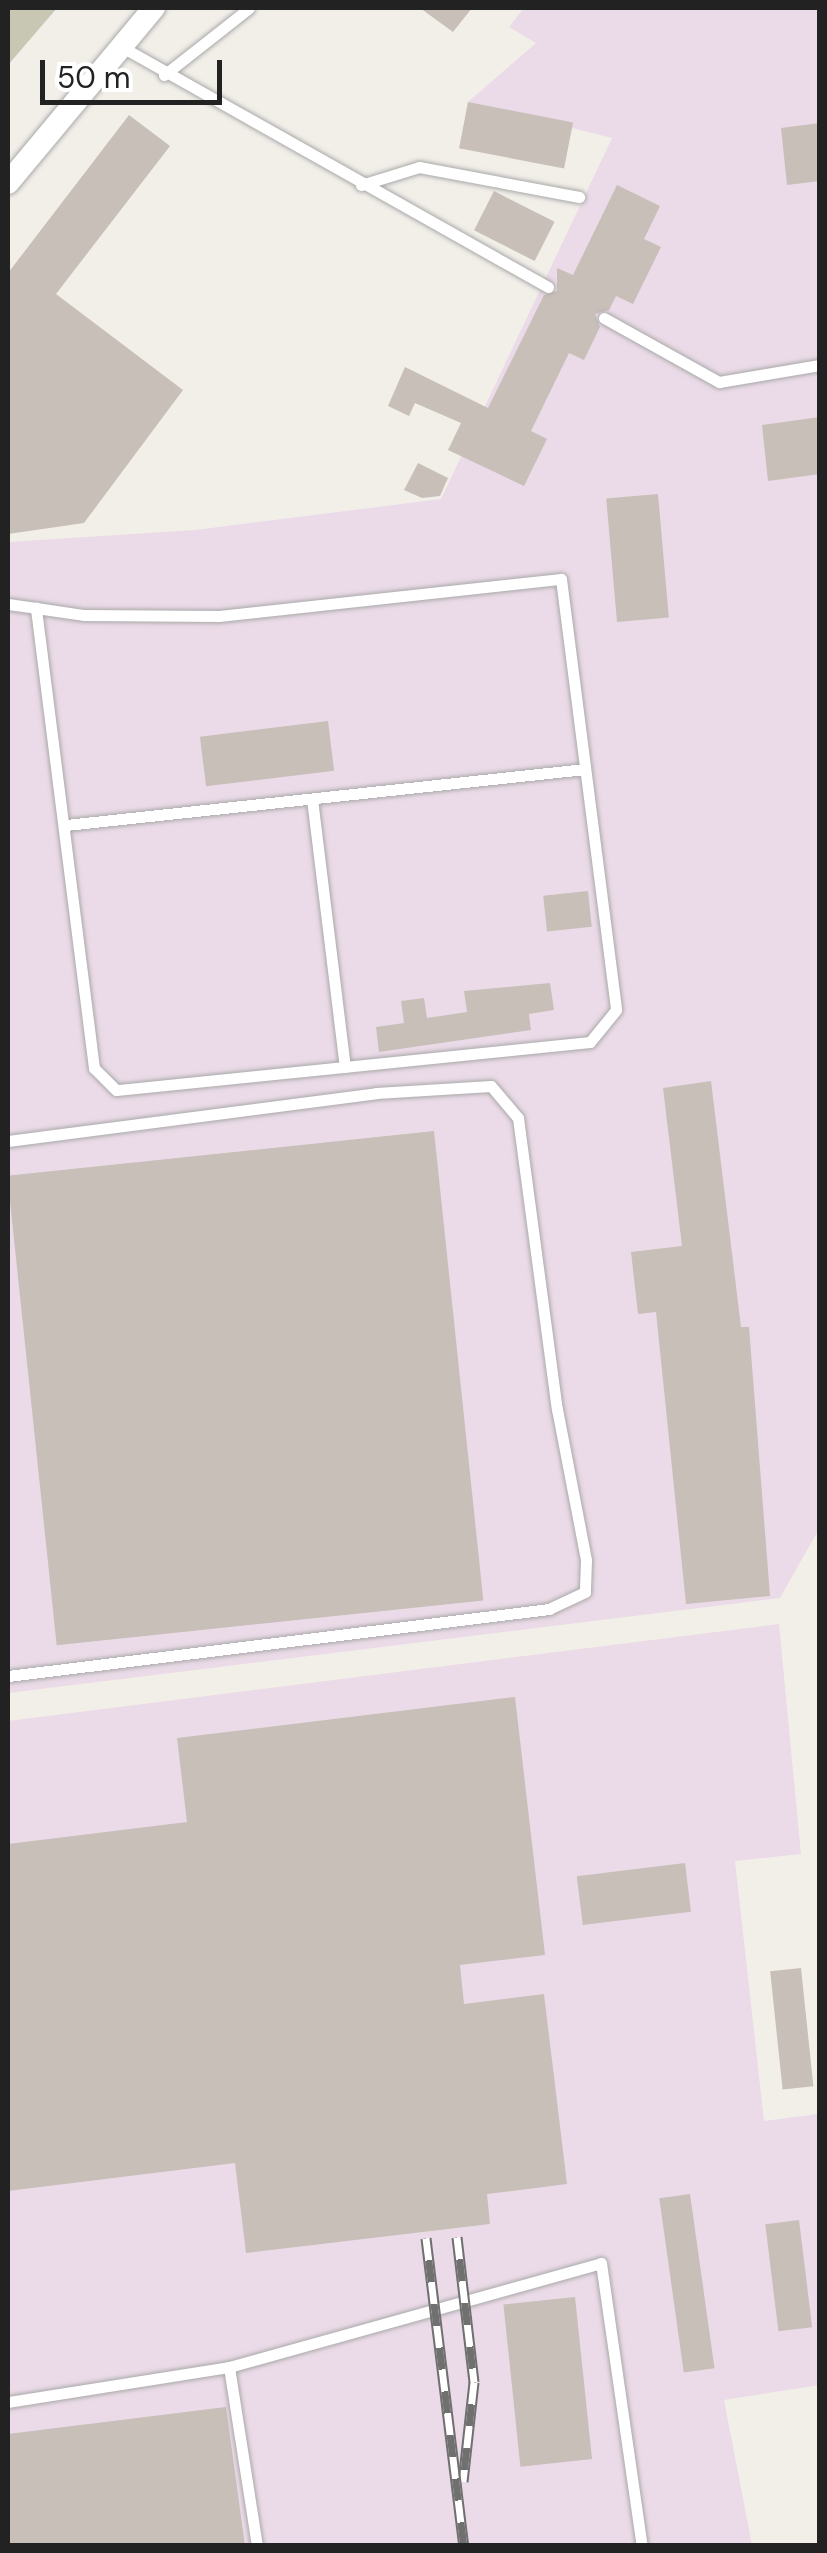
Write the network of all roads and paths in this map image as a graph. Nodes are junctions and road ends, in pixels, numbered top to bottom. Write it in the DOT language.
graph roads {
  1 [pos="154,8"];
  2 [pos="250,8"];
  3 [pos="122,46"];
  4 [pos="164,76"];
  5 [pos="8,183"];
  6 [pos="362,185"];
  7 [pos="579,197"];
  8 [pos="548,287"];
  9 [pos="604,318"];
  10 [pos="820,365"];
  11 [pos="8,604"];
  12 [pos="36,608"];
  13 [pos="585,769"];
  14 [pos="312,799"];
  15 [pos="66,825"];
  16 [pos="345,1067"];
  17 [pos="8,1141"];
  18 [pos="8,1676"];
  19 [pos="230,2367"];
  20 [pos="8,2402"];
  21 [pos="257,2546"];
  22 [pos="642,2546"];
  1 -- 3 [label="street"];
  2 -- 4 [label="lane"];
  3 -- 4 [label="lane"];
  3 -- 5 [label="street"];
  4 -- 6 [label="lane"];
  6 -- 7 [label="lane"];
  6 -- 8 [label="lane"];
  9 -- 10 [label="lane"];
  11 -- 12 [label="lane"];
  12 -- 13 [label="lane"];
  12 -- 15 [label="lane"];
  13 -- 14 [label="lane"];
  13 -- 16 [label="lane"];
  14 -- 15 [label="lane"];
  14 -- 16 [label="lane"];
  15 -- 16 [label="lane"];
  17 -- 18 [label="lane"];
  19 -- 20 [label="lane"];
  19 -- 21 [label="lane"];
  19 -- 22 [label="lane"];
}
